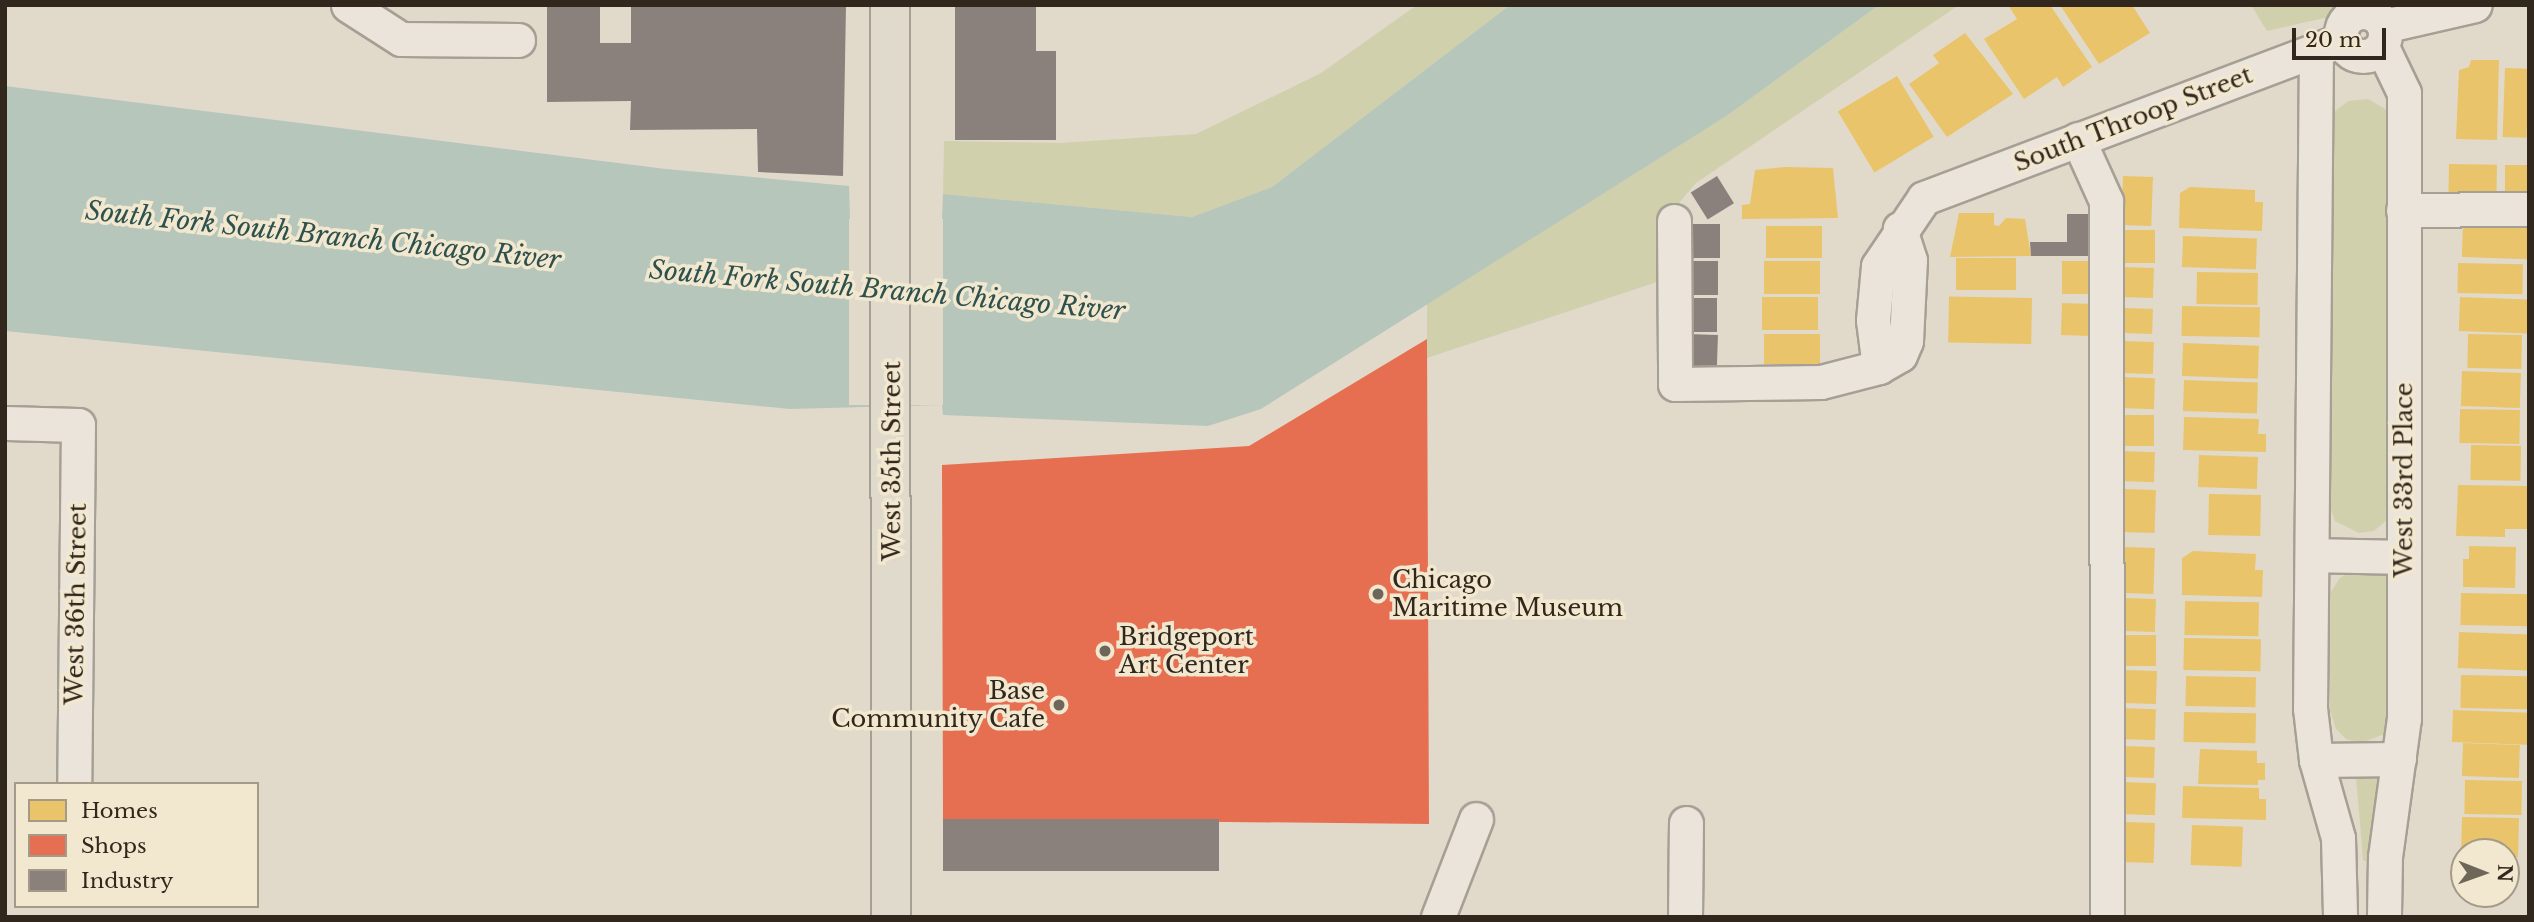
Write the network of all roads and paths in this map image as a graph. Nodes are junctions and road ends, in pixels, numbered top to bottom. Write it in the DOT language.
graph roads {
  1 [pos="348,5"];
  2 [pos="890,5"];
  3 [pos="2475,5"];
  4 [pos="2383,36"];
  5 [pos="518,40"];
  6 [pos="2329,44"];
  7 [pos="2078,139"];
  8 [pos="2403,209"];
  9 [pos="2529,209"];
  10 [pos="1674,221"];
  11 [pos="5,423"];
  12 [pos="2312,555"];
  13 [pos="2404,557"];
  14 [pos="2399,759"];
  15 [pos="2316,760"];
  16 [pos="74,782"];
  17 [pos="1476,819"];
  18 [pos="1686,823"];
  19 [pos="891,917"];
  20 [pos="1438,917"];
  21 [pos="1685,917"];
  22 [pos="2107,917"];
  23 [pos="2340,917"];
  24 [pos="2384,917"];
  1 -- 5 [label="street"];
  2 -- 19 [label="main road, West 35th Street"];
  3 -- 4 [label="street"];
  4 -- 6 [label="street"];
  4 -- 8 [label="street, West 33rd Place"];
  6 -- 7 [label="street, South Throop Street"];
  6 -- 12 [label="street"];
  7 -- 10 [label="street, South Throop Street"];
  7 -- 22 [label="street"];
  8 -- 9 [label="street"];
  8 -- 13 [label="street, West 33rd Place"];
  11 -- 16 [label="street, West 36th Street"];
  12 -- 13 [label="street"];
  12 -- 15 [label="street"];
  13 -- 14 [label="street, West 33rd Place"];
  14 -- 15 [label="street"];
  14 -- 24 [label="street, West 33rd Place"];
  15 -- 23 [label="street"];
  17 -- 20 [label="street"];
  18 -- 21 [label="street"];
}
